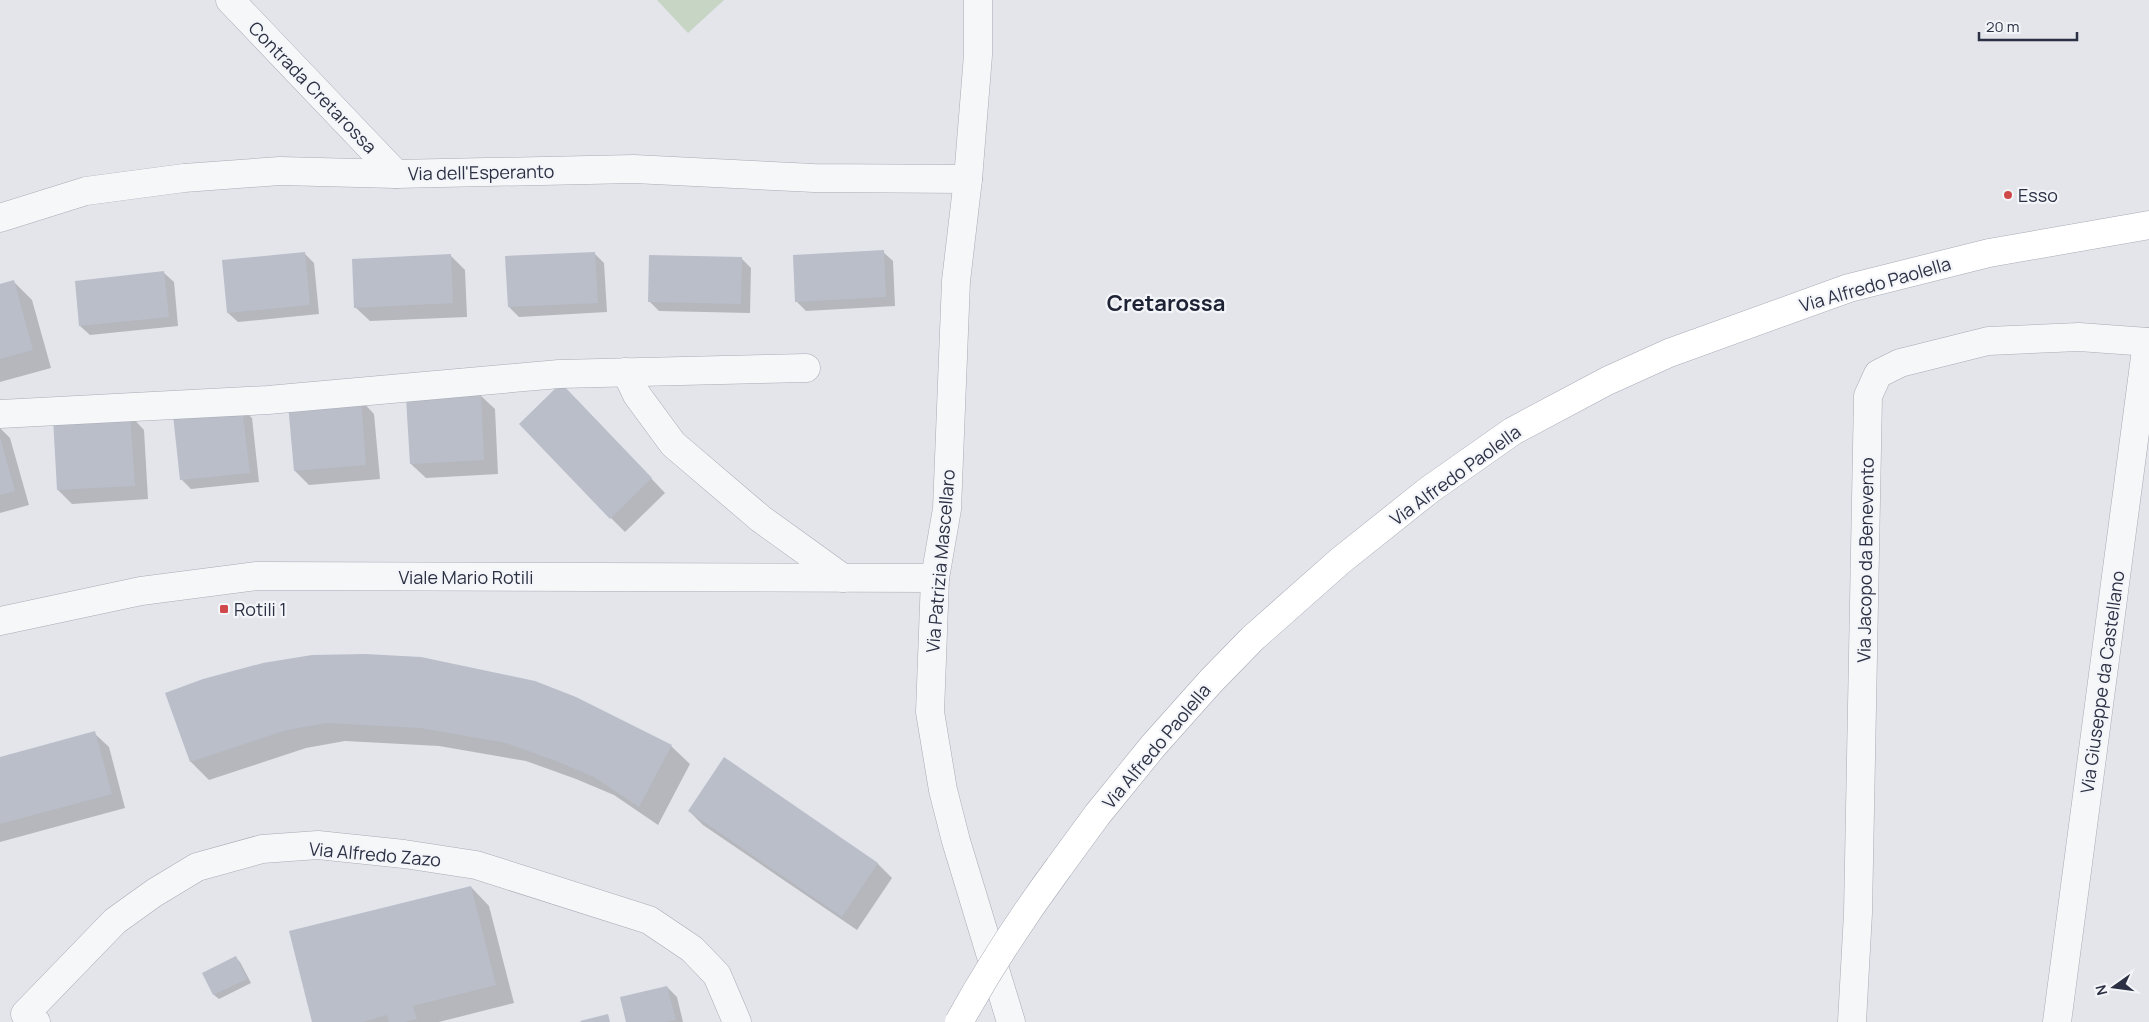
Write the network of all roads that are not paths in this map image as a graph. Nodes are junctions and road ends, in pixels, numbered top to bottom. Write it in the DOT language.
graph roads {
  1 [pos="230,0"];
  2 [pos="978,0"];
  3 [pos="396,174"];
  4 [pos="968,180"];
  5 [pos="0,218"];
  6 [pos="2149,225"];
  7 [pos="2148,342"];
  8 [pos="806,368"];
  9 [pos="626,372"];
  10 [pos="0,414"];
  11 [pos="843,578"];
  12 [pos="935,578"];
  13 [pos="0,621"];
  14 [pos="26,1019"];
  15 [pos="737,1022"];
  16 [pos="959,1022"];
  17 [pos="1011,1022"];
  18 [pos="1852,1022"];
  19 [pos="2057,1022"];
  1 -- 3 [label="street, Contrada Cretarossa"];
  2 -- 4 [label="street"];
  3 -- 4 [label="street, Via dell'Esperanto"];
  3 -- 5 [label="street, Via dell'Esperanto"];
  4 -- 12 [label="street, Via Patrizia Mascellaro"];
  6 -- 16 [label="main road, Via Alfredo Paolella, bridge"];
  7 -- 18 [label="street, Via Jacopo da Benevento"];
  7 -- 19 [label="street, Via Giuseppe da Castellano"];
  8 -- 9 [label="street"];
  9 -- 10 [label="street"];
  9 -- 11 [label="street"];
  11 -- 12 [label="street, Viale Mario Rotili"];
  11 -- 13 [label="street, Viale Mario Rotili"];
  12 -- 17 [label="street, Via Patrizia Mascellaro"];
  14 -- 15 [label="street, Via Alfredo Zazo"];
}
